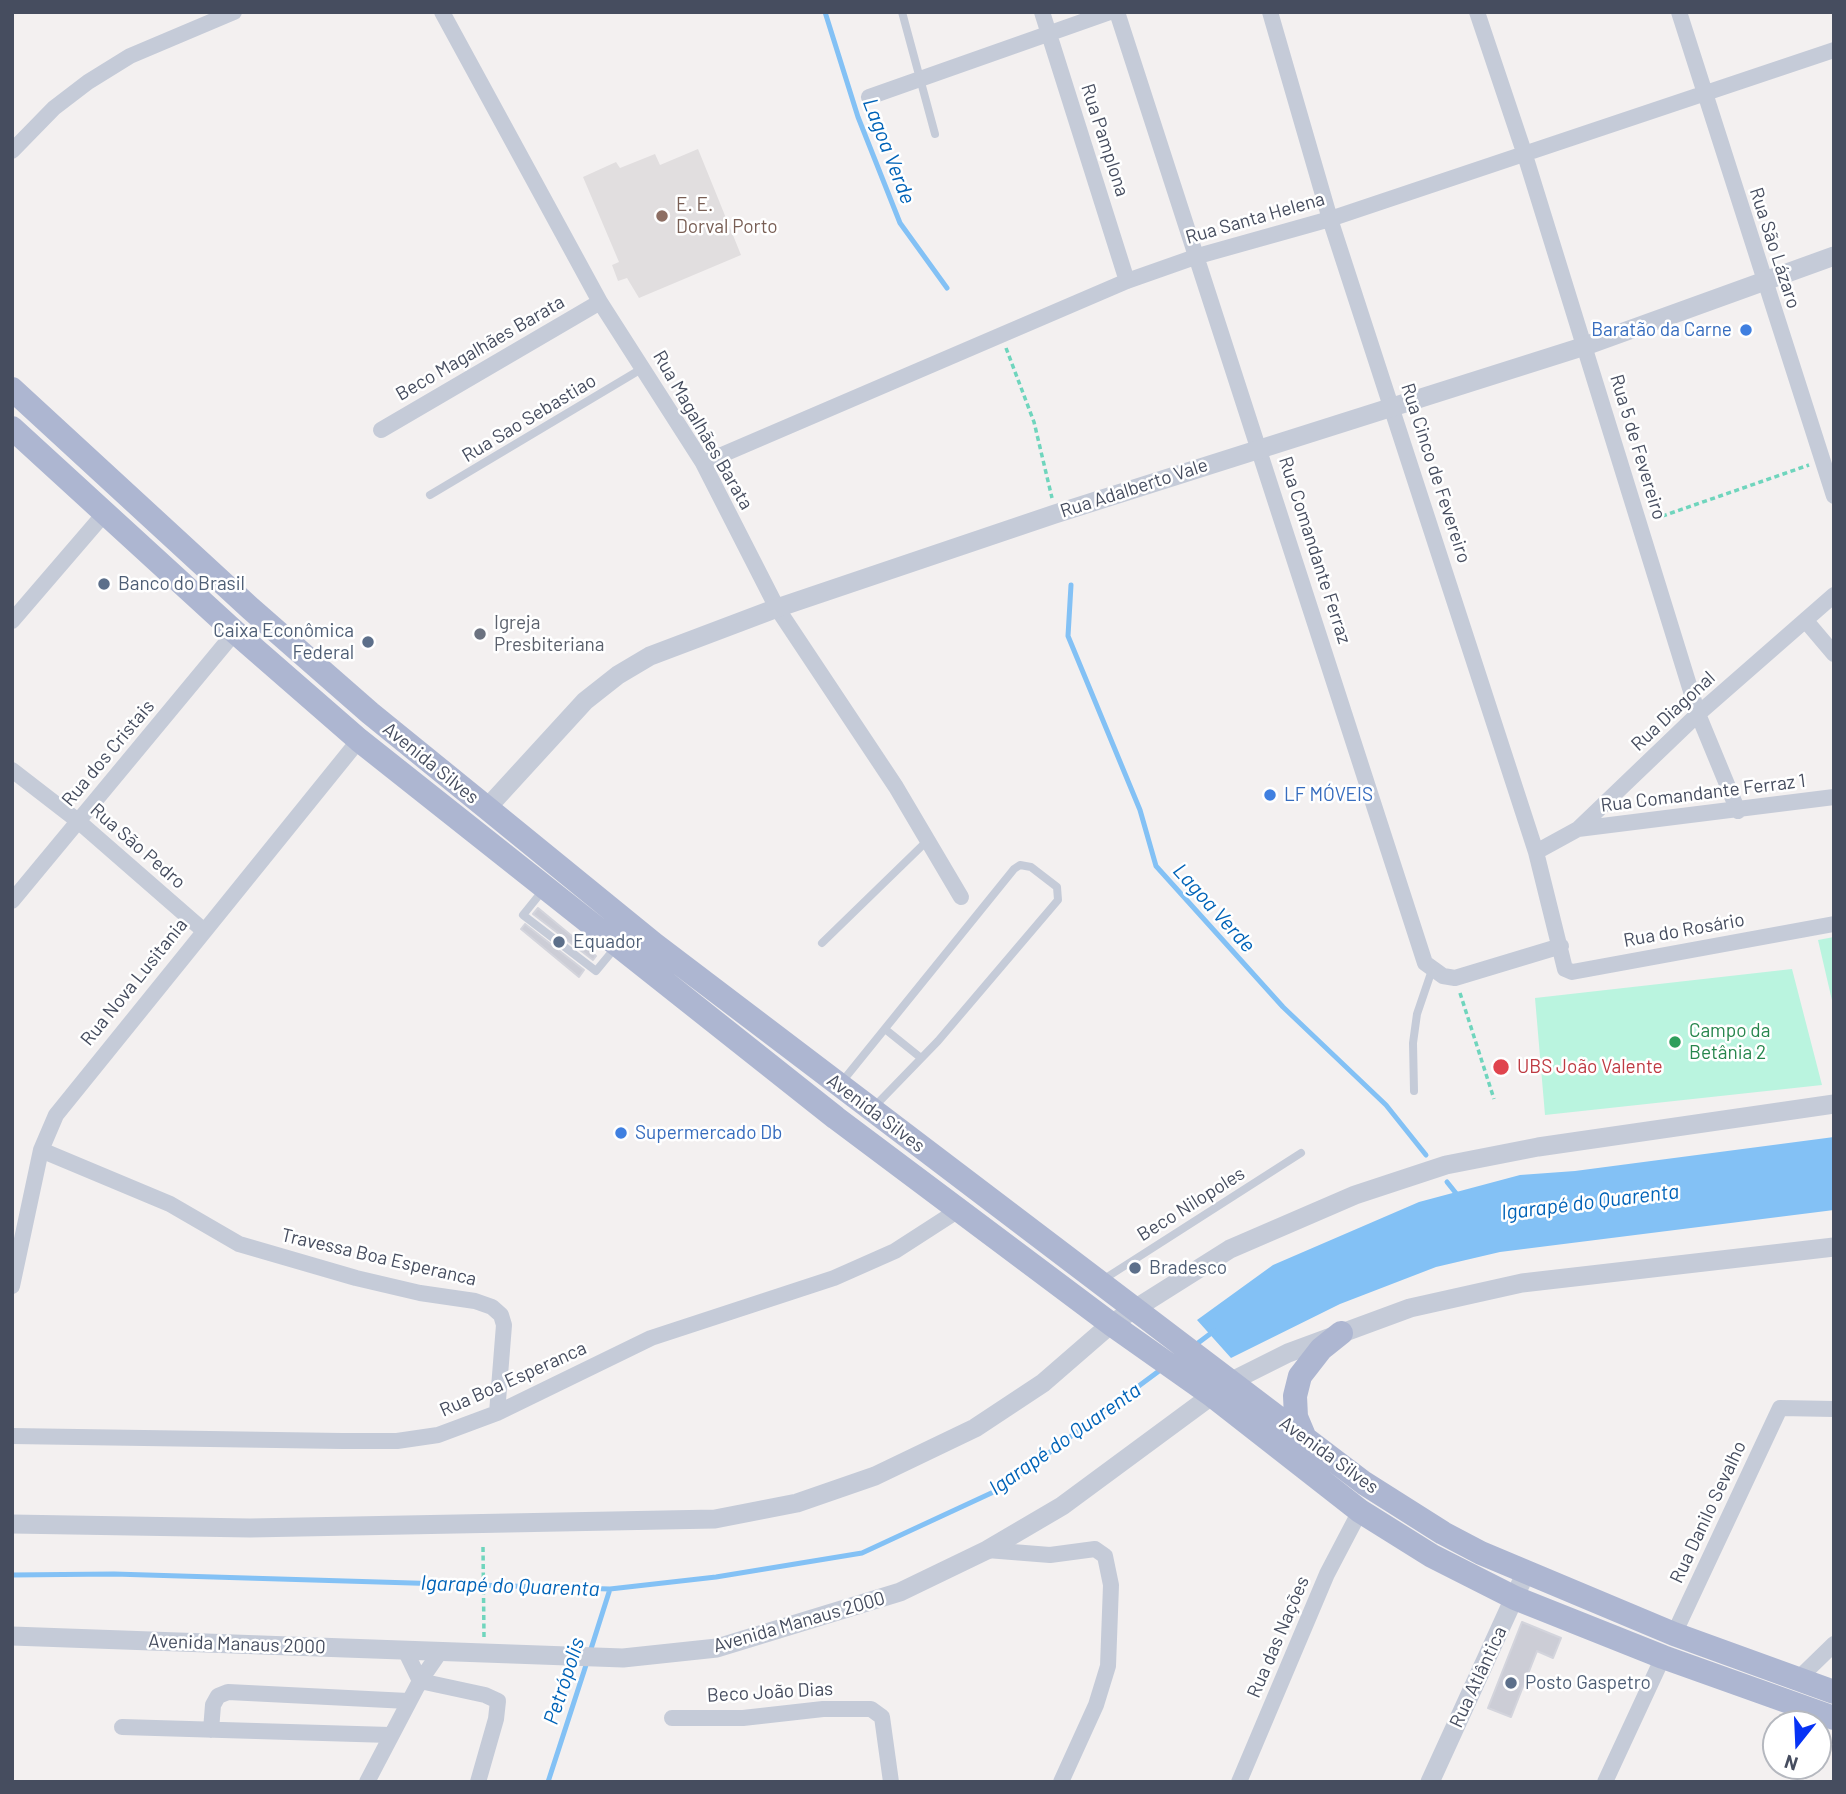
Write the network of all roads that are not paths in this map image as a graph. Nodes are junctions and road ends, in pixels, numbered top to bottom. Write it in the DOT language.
graph roads {
  1 [pos="234,12"];
  2 [pos="442,12"];
  3 [pos="902,12"];
  4 [pos="1042,12"];
  5 [pos="1110,12"];
  6 [pos="1117,12"];
  7 [pos="1270,12"];
  8 [pos="1477,12"];
  9 [pos="1679,12"];
  10 [pos="1048,31"];
  11 [pos="1834,50"];
  12 [pos="922,78"];
  13 [pos="1705,92"];
  14 [pos="869,97"];
  15 [pos="935,134"];
  16 [pos="12,151"];
  17 [pos="1524,152"];
  18 [pos="1330,219"];
  19 [pos="1198,256"];
  20 [pos="1834,256"];
  21 [pos="1763,280"];
  22 [pos="1127,281"];
  23 [pos="600,302"];
  24 [pos="1585,345"];
  25 [pos="643,368"];
  26 [pos="12,389"];
  27 [pos="1392,405"];
  28 [pos="12,428"];
  29 [pos="381,430"];
  30 [pos="1260,447"];
  31 [pos="703,463"];
  32 [pos="430,495"];
  33 [pos="1834,496"];
  34 [pos="104,514"];
  35 [pos="1834,594"];
  36 [pos="777,608"];
  37 [pos="12,621"];
  38 [pos="1806,621"];
  39 [pos="235,632"];
  40 [pos="1834,654"];
  41 [pos="1698,714"];
  42 [pos="359,740"];
  43 [pos="12,770"];
  44 [pos="1834,797"];
  45 [pos="487,808"];
  46 [pos="1738,811"];
  47 [pos="78,821"];
  48 [pos="1578,829"];
  49 [pos="928,840"];
  50 [pos="1536,852"];
  51 [pos="546,887"];
  52 [pos="961,897"];
  53 [pos="12,901"];
  54 [pos="1834,924"];
  55 [pos="203,930"];
  56 [pos="822,943"];
  57 [pos="618,944"];
  58 [pos="1561,946"];
  59 [pos="1432,971"];
  60 [pos="885,1029"];
  61 [pos="921,1058"];
  62 [pos="840,1085"];
  63 [pos="1414,1091"];
  64 [pos="1834,1104"];
  65 [pos="872,1109"];
  66 [pos="41,1150"];
  67 [pos="1301,1153"];
  68 [pos="957,1211"];
  69 [pos="1834,1247"];
  70 [pos="1098,1282"];
  71 [pos="12,1286"];
  72 [pos="1134,1310"];
  73 [pos="1111,1324"];
  74 [pos="1341,1333"];
  75 [pos="1157,1342"];
  76 [pos="1216,1385"];
  77 [pos="1834,1409"];
  78 [pos="497,1413"];
  79 [pos="12,1436"];
  80 [pos="1304,1436"];
  81 [pos="1360,1511"];
  82 [pos="12,1524"];
  83 [pos="987,1550"];
  84 [pos="1526,1572"];
  85 [pos="1515,1598"];
  86 [pos="1674,1634"];
  87 [pos="12,1636"];
  88 [pos="1834,1644"];
  89 [pos="405,1650"];
  90 [pos="440,1651"];
  91 [pos="1663,1657"];
  92 [pos="1798,1679"];
  93 [pos="420,1681"];
  94 [pos="1834,1692"];
  95 [pos="408,1701"];
  96 [pos="672,1718"];
  97 [pos="1834,1718"];
  98 [pos="122,1727"];
  99 [pos="211,1730"];
  100 [pos="390,1735"];
  101 [pos="367,1782"];
  102 [pos="478,1782"];
  103 [pos="891,1782"];
  104 [pos="1061,1782"];
  105 [pos="1239,1782"];
  106 [pos="1430,1782"];
  107 [pos="1605,1782"];
  1 -- 16 [label="street"];
  2 -- 23 [label="street, Rua Magalhães Barata"];
  3 -- 12 [label="lane"];
  4 -- 10 [label="street, Rua Pamplona"];
  5 -- 10 [label="street"];
  6 -- 19 [label="street, Rua Comandante Ferraz"];
  7 -- 18 [label="street, Rua Cinco de Fevereiro"];
  8 -- 17 [label="street, Rua 5 de Fevereiro"];
  9 -- 13 [label="street, Rua São Lázaro"];
  10 -- 12 [label="street"];
  10 -- 22 [label="street, Rua Pamplona"];
  11 -- 13 [label="street, Rua Santa Helena"];
  12 -- 14 [label="street"];
  12 -- 15 [label="lane"];
  13 -- 17 [label="street, Rua Santa Helena"];
  13 -- 21 [label="street, Rua São Lázaro"];
  17 -- 18 [label="street, Rua Santa Helena"];
  17 -- 24 [label="street, Rua 5 de Fevereiro"];
  18 -- 19 [label="street, Rua Santa Helena"];
  18 -- 27 [label="street, Rua Cinco de Fevereiro"];
  19 -- 22 [label="street, Rua Santa Helena"];
  19 -- 30 [label="street, Rua Comandante Ferraz"];
  20 -- 21 [label="street, Rua Adalberto Vale"];
  21 -- 24 [label="street, Rua Adalberto Vale"];
  21 -- 33 [label="street, Rua São Lázaro"];
  22 -- 31 [label="street, Rua Santa Helena"];
  23 -- 25 [label="street, Rua Magalhães Barata"];
  23 -- 29 [label="street, Beco Magalhães Barata"];
  24 -- 27 [label="street, Rua Adalberto Vale"];
  24 -- 41 [label="street, Rua 5 de Fevereiro"];
  25 -- 31 [label="street, Rua Magalhães Barata"];
  25 -- 32 [label="lane, Rua Sao Sebastiao"];
  26 -- 45 [label="main road, Avenida Silves"];
  27 -- 30 [label="street, Rua Adalberto Vale"];
  27 -- 50 [label="street, Rua Cinco de Fevereiro"];
  28 -- 34 [label="main road, Avenida Silves"];
  30 -- 36 [label="street, Rua Adalberto Vale"];
  30 -- 59 [label="street, Rua Comandante Ferraz"];
  31 -- 36 [label="street, Rua Magalhães Barata"];
  34 -- 37 [label="street"];
  34 -- 39 [label="main road, Avenida Silves"];
  35 -- 38 [label="street, Rua Diagonal"];
  36 -- 45 [label="street, Rua Adalberto Vale"];
  36 -- 49 [label="street, Rua Magalhães Barata"];
  38 -- 40 [label="street"];
  38 -- 41 [label="street, Rua Diagonal"];
  39 -- 42 [label="main road, Avenida Silves"];
  39 -- 47 [label="street, Rua dos Cristais"];
  41 -- 46 [label="street, Rua 5 de Fevereiro"];
  41 -- 48 [label="street, Rua Diagonal"];
  42 -- 51 [label="main road, Avenida Silves"];
  42 -- 55 [label="street, Rua Nova Lusitania"];
  43 -- 47 [label="street, Rua São Pedro"];
  44 -- 46 [label="street, Rua Comandante Ferraz 1"];
  45 -- 62 [label="main road, Avenida Silves"];
  46 -- 48 [label="street, Rua Comandante Ferraz 1"];
  47 -- 53 [label="street, Rua dos Cristais"];
  47 -- 55 [label="street, Rua São Pedro"];
  48 -- 50 [label="street, Rua Diagonal"];
  49 -- 52 [label="street, Rua Magalhães Barata"];
  49 -- 56 [label="lane"];
  50 -- 58 [label="street, Rua Cinco de Fevereiro"];
  51 -- 57 [label="main road, Avenida Silves"];
  51 -- 57 [label="lane"];
  54 -- 58 [label="street, Rua do Rosário"];
  55 -- 66 [label="street, Rua Nova Lusitania"];
  57 -- 68 [label="main road, Avenida Silves"];
  58 -- 59 [label="street"];
  59 -- 63 [label="lane"];
  60 -- 61 [label="lane"];
  60 -- 61 [label="lane"];
  60 -- 62 [label="lane"];
  61 -- 65 [label="lane"];
  62 -- 65 [label="main road, Avenida Silves"];
  64 -- 72 [label="street"];
  65 -- 70 [label="main road, Avenida Silves"];
  66 -- 71 [label="street, Rua Nova Lusitania"];
  66 -- 78 [label="street, Travessa Boa Esperanca"];
  67 -- 70 [label="lane, Beco Nilopoles"];
  68 -- 73 [label="main road, Avenida Silves"];
  68 -- 78 [label="street, Rua Boa Esperanca"];
  69 -- 74 [label="street, Avenida Manaus 2000"];
  70 -- 72 [label="main road, Avenida Silves"];
  72 -- 73 [label="street"];
  72 -- 75 [label="main road, Avenida Silves"];
  73 -- 75 [label="main road, Avenida Silves"];
  73 -- 82 [label="street"];
  74 -- 76 [label="street, Avenida Manaus 2000"];
  74 -- 80 [label="main road"];
  75 -- 76 [label="main road, Avenida Silves"];
  76 -- 80 [label="main road, Avenida Silves"];
  76 -- 81 [label="main road, Avenida Silves"];
  76 -- 83 [label="street, Avenida Manaus 2000"];
  77 -- 86 [label="street, Rua Danilo Sevalho"];
  78 -- 79 [label="street, Rua Boa Esperanca"];
  80 -- 84 [label="main road, Avenida Silves"];
  81 -- 85 [label="main road, Avenida Silves"];
  81 -- 105 [label="street, Rua das Nações"];
  83 -- 90 [label="street, Avenida Manaus 2000"];
  83 -- 104 [label="street"];
  84 -- 85 [label="street, Rua Atlântica"];
  84 -- 86 [label="main road, Avenida Silves"];
  85 -- 91 [label="main road, Avenida Silves"];
  85 -- 106 [label="street, Rua Atlântica"];
  86 -- 92 [label="main road, Avenida Silves"];
  87 -- 89 [label="street, Avenida Manaus 2000"];
  88 -- 92 [label="street"];
  89 -- 90 [label="street, Avenida Manaus 2000"];
  89 -- 93 [label="street"];
  90 -- 93 [label="street"];
  91 -- 97 [label="main road, Avenida Silves"];
  91 -- 107 [label="street"];
  92 -- 94 [label="main road, Avenida Silves"];
  93 -- 95 [label="street"];
  93 -- 102 [label="street"];
  95 -- 99 [label="street"];
  95 -- 100 [label="street"];
  96 -- 103 [label="street, Beco João Dias"];
  98 -- 99 [label="street"];
  99 -- 100 [label="street"];
  100 -- 101 [label="street"];
}
